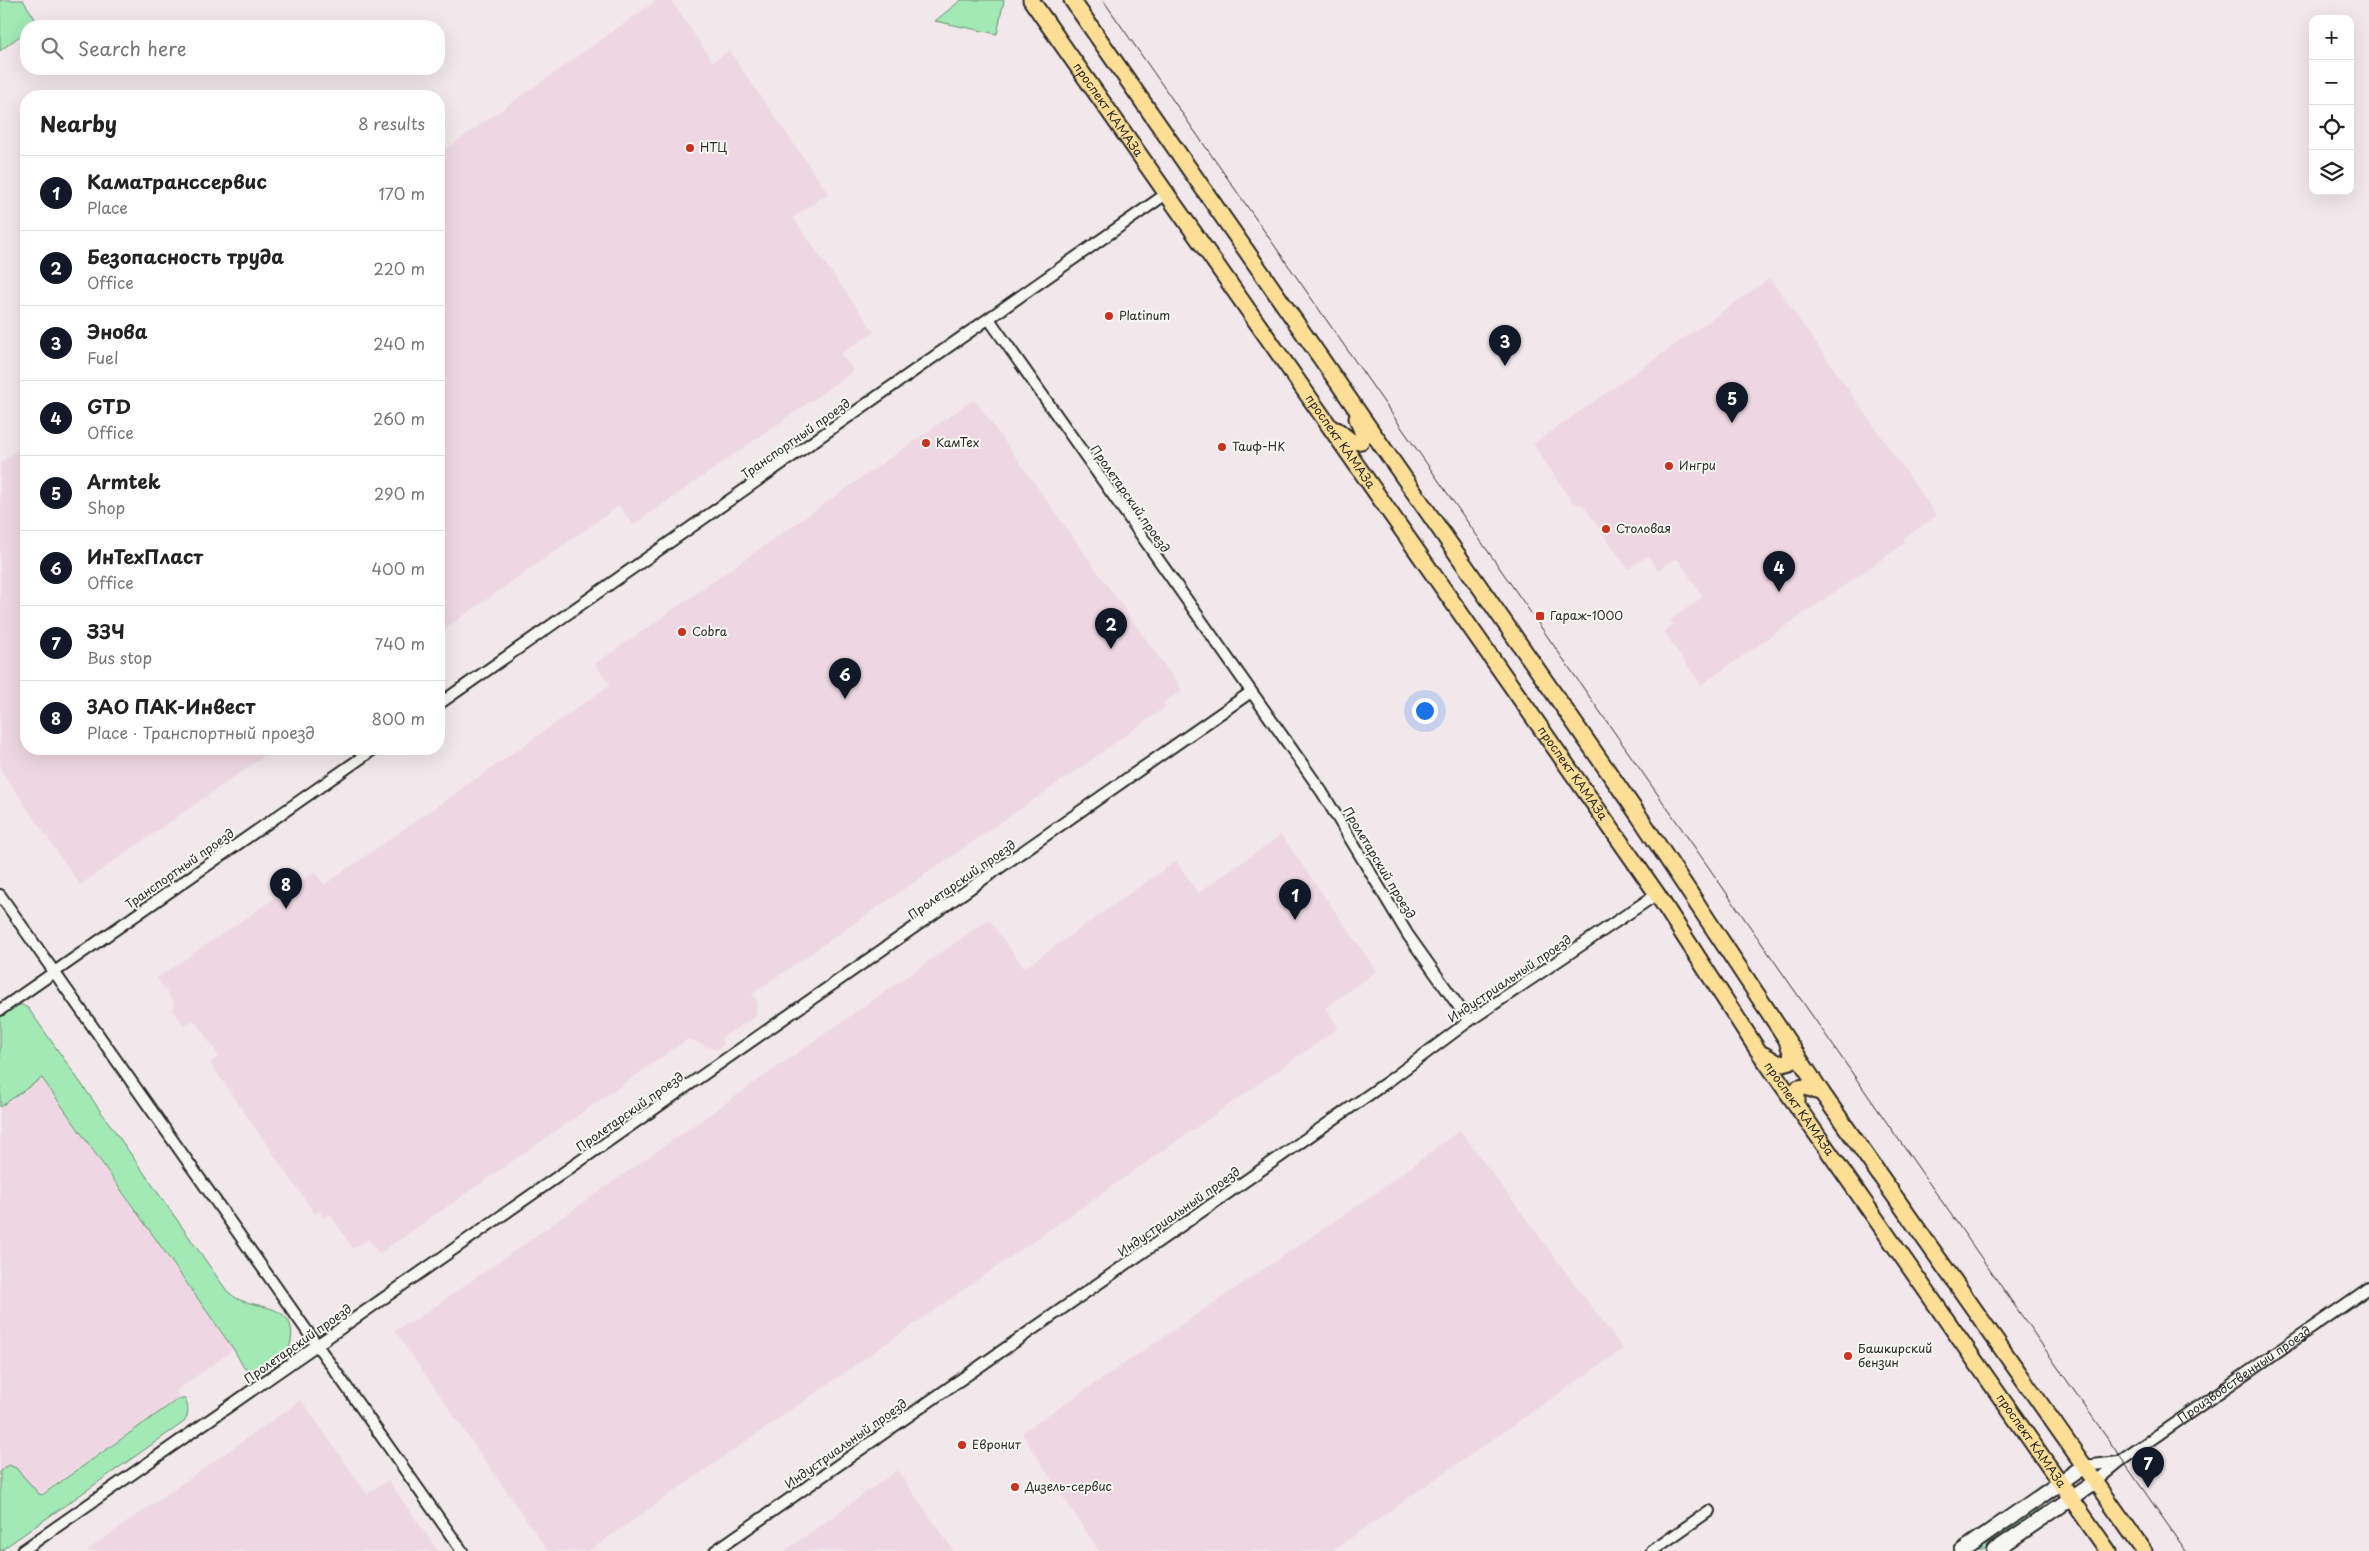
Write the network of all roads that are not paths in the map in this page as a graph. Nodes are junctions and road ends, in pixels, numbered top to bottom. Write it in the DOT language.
graph roads {
  1 [pos="1031,0"];
  2 [pos="1072,0"];
  3 [pos="1166,194"];
  4 [pos="989,319"];
  5 [pos="1352,403"];
  6 [pos="1325,419"];
  7 [pos="1251,692"];
  8 [pos="445,700"];
  9 [pos="365,755"];
  10 [pos="1657,894"];
  11 [pos="0,895"];
  12 [pos="54,972"];
  13 [pos="0,1010"];
  14 [pos="1469,1021"];
  15 [pos="1788,1042"];
  16 [pos="1757,1049"];
  17 [pos="1822,1093"];
  18 [pos="1797,1106"];
  19 [pos="2369,1288"];
  20 [pos="318,1345"];
  21 [pos="2118,1462"];
  22 [pos="2084,1466"];
  23 [pos="2061,1482"];
  24 [pos="2095,1482"];
  25 [pos="2072,1498"];
  26 [pos="1709,1511"];
  27 [pos="22,1551"];
  28 [pos="462,1551"];
  29 [pos="715,1551"];
  30 [pos="1652,1551"];
  31 [pos="1962,1551"];
  32 [pos="1994,1551"];
  33 [pos="2108,1551"];
  34 [pos="2144,1551"];
  1 -- 3 [label="main road, проспект КАМАЗа"];
  2 -- 5 [label="main road"];
  3 -- 4 [label="street, Транспортный проезд"];
  3 -- 6 [label="main road, проспект КАМАЗа"];
  4 -- 7 [label="street, Пролетарский проезд"];
  4 -- 8 [label="street, Транспортный проезд"];
  5 -- 6 [label="main road"];
  5 -- 15 [label="main road"];
  6 -- 10 [label="main road, проспект КАМАЗа"];
  7 -- 14 [label="street, Пролетарский проезд"];
  7 -- 20 [label="street, Пролетарский проезд"];
  9 -- 12 [label="street, Транспортный проезд"];
  10 -- 14 [label="street, Индустриальный проезд"];
  10 -- 16 [label="main road, проспект КАМАЗа"];
  11 -- 12 [label="street"];
  12 -- 13 [label="street, Транспортный проезд"];
  12 -- 20 [label="street"];
  14 -- 29 [label="street, Индустриальный проезд"];
  15 -- 16 [label="main road"];
  15 -- 17 [label="main road"];
  16 -- 18 [label="main road, проспект КАМАЗа"];
  17 -- 18 [label="main road"];
  17 -- 22 [label="main road"];
  18 -- 23 [label="main road, проспект КАМАЗа"];
  19 -- 21 [label="street, Производственный проезд"];
  20 -- 27 [label="street, Пролетарский проезд"];
  20 -- 28 [label="street"];
  21 -- 22 [label="street, Производственный проезд"];
  21 -- 24 [label="street, Производственный проезд"];
  22 -- 23 [label="street"];
  22 -- 24 [label="main road"];
  23 -- 25 [label="main road, проспект КАМАЗа"];
  23 -- 31 [label="street"];
  24 -- 25 [label="street"];
  24 -- 34 [label="main road"];
  25 -- 32 [label="street"];
  25 -- 33 [label="main road, проспект КАМАЗа"];
  26 -- 30 [label="street"];
}
